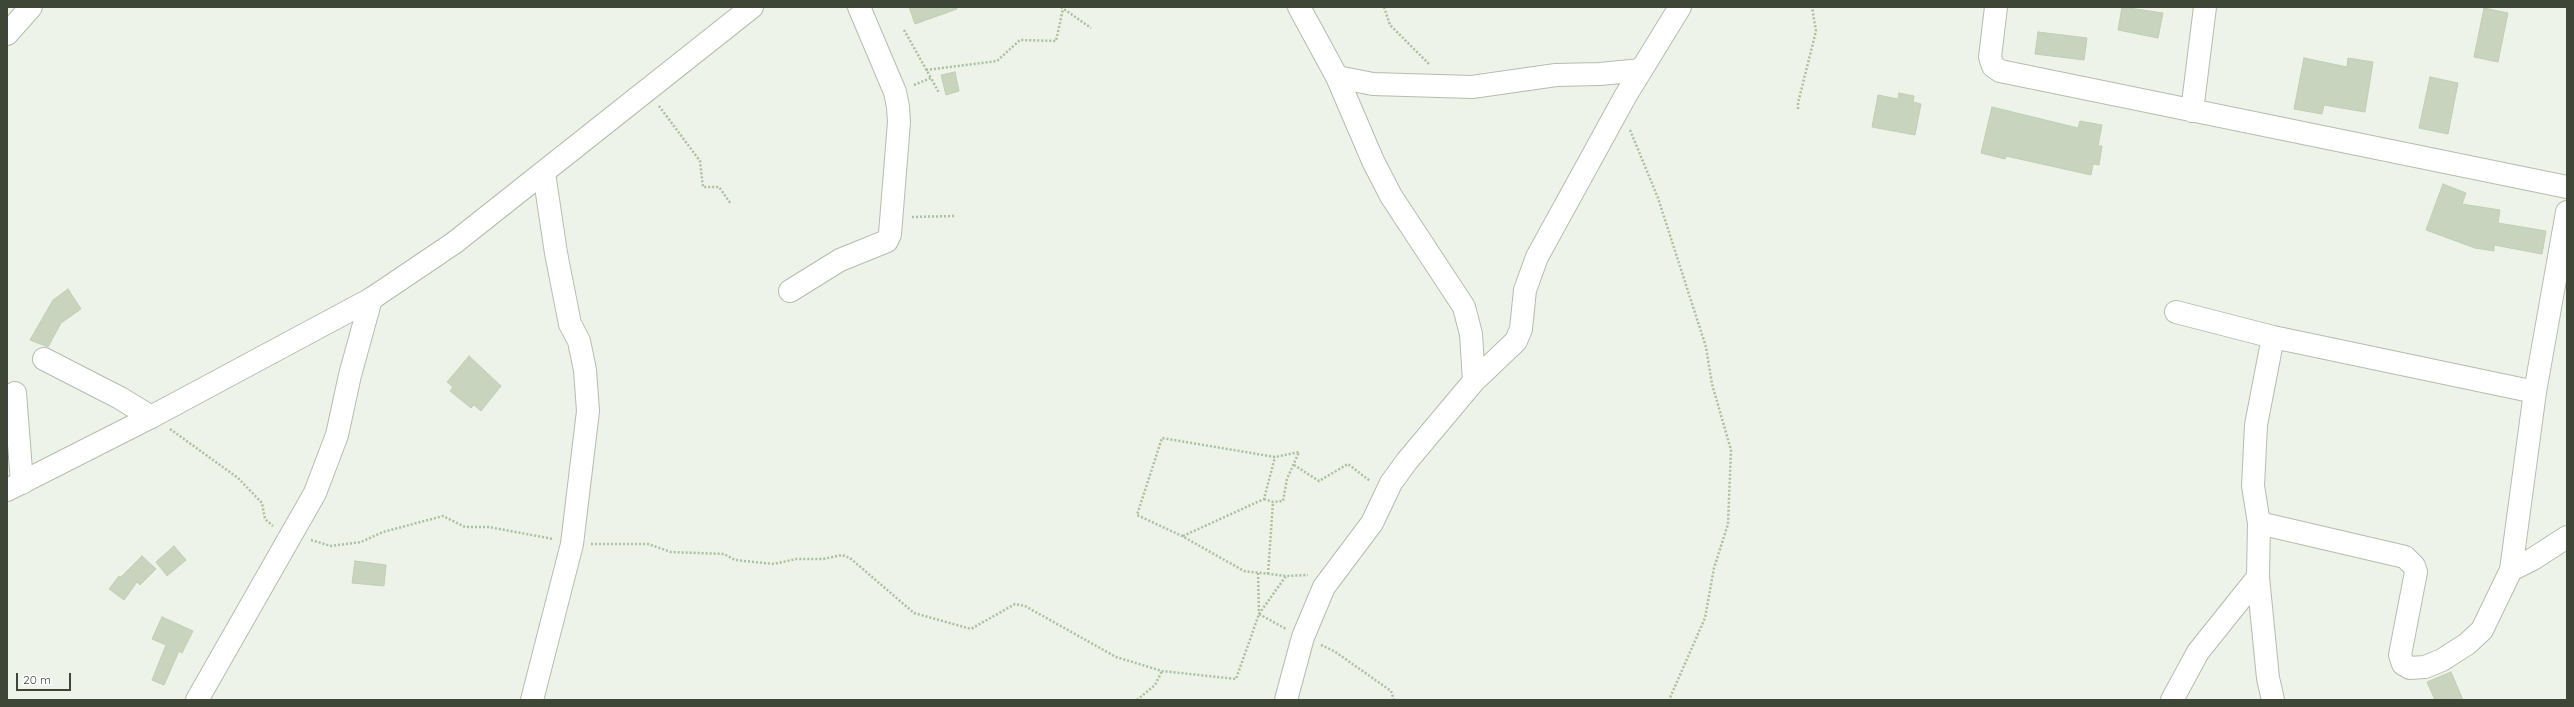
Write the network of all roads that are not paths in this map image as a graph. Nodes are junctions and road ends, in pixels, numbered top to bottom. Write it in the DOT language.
graph roads {
  1 [pos="31,7"];
  2 [pos="859,7"];
  3 [pos="1299,7"];
  4 [pos="1680,7"];
  5 [pos="1996,7"];
  6 [pos="2205,7"];
  7 [pos="742,10"];
  8 [pos="7,34"];
  9 [pos="1641,70"];
  10 [pos="1337,77"];
  11 [pos="2192,111"];
  12 [pos="544,174"];
  13 [pos="2567,187"];
  14 [pos="2567,212"];
  15 [pos="790,291"];
  16 [pos="371,299"];
  17 [pos="2176,312"];
  18 [pos="2273,336"];
  19 [pos="44,359"];
  20 [pos="1474,381"];
  21 [pos="2535,392"];
  22 [pos="15,393"];
  23 [pos="151,417"];
  24 [pos="14,487"];
  25 [pos="2259,523"];
  26 [pos="2567,537"];
  27 [pos="2511,570"];
  28 [pos="2258,577"];
  29 [pos="198,700"];
  30 [pos="532,700"];
  31 [pos="1286,700"];
  32 [pos="2172,700"];
  33 [pos="2273,700"];
  1 -- 8 [label="street"];
  2 -- 15 [label="street"];
  3 -- 10 [label="street"];
  4 -- 9 [label="street"];
  5 -- 11 [label="street"];
  6 -- 11 [label="street"];
  7 -- 12 [label="street"];
  9 -- 10 [label="street"];
  9 -- 20 [label="street"];
  10 -- 20 [label="street"];
  11 -- 13 [label="street"];
  12 -- 16 [label="street"];
  12 -- 30 [label="street"];
  14 -- 21 [label="street"];
  16 -- 23 [label="street"];
  16 -- 29 [label="street"];
  17 -- 18 [label="street"];
  18 -- 21 [label="street"];
  18 -- 25 [label="street"];
  19 -- 23 [label="street"];
  20 -- 31 [label="street"];
  21 -- 27 [label="street"];
  22 -- 24 [label="street"];
  23 -- 24 [label="street"];
  25 -- 27 [label="street"];
  25 -- 28 [label="street"];
  26 -- 27 [label="street"];
  28 -- 32 [label="street"];
  28 -- 33 [label="street"];
}
